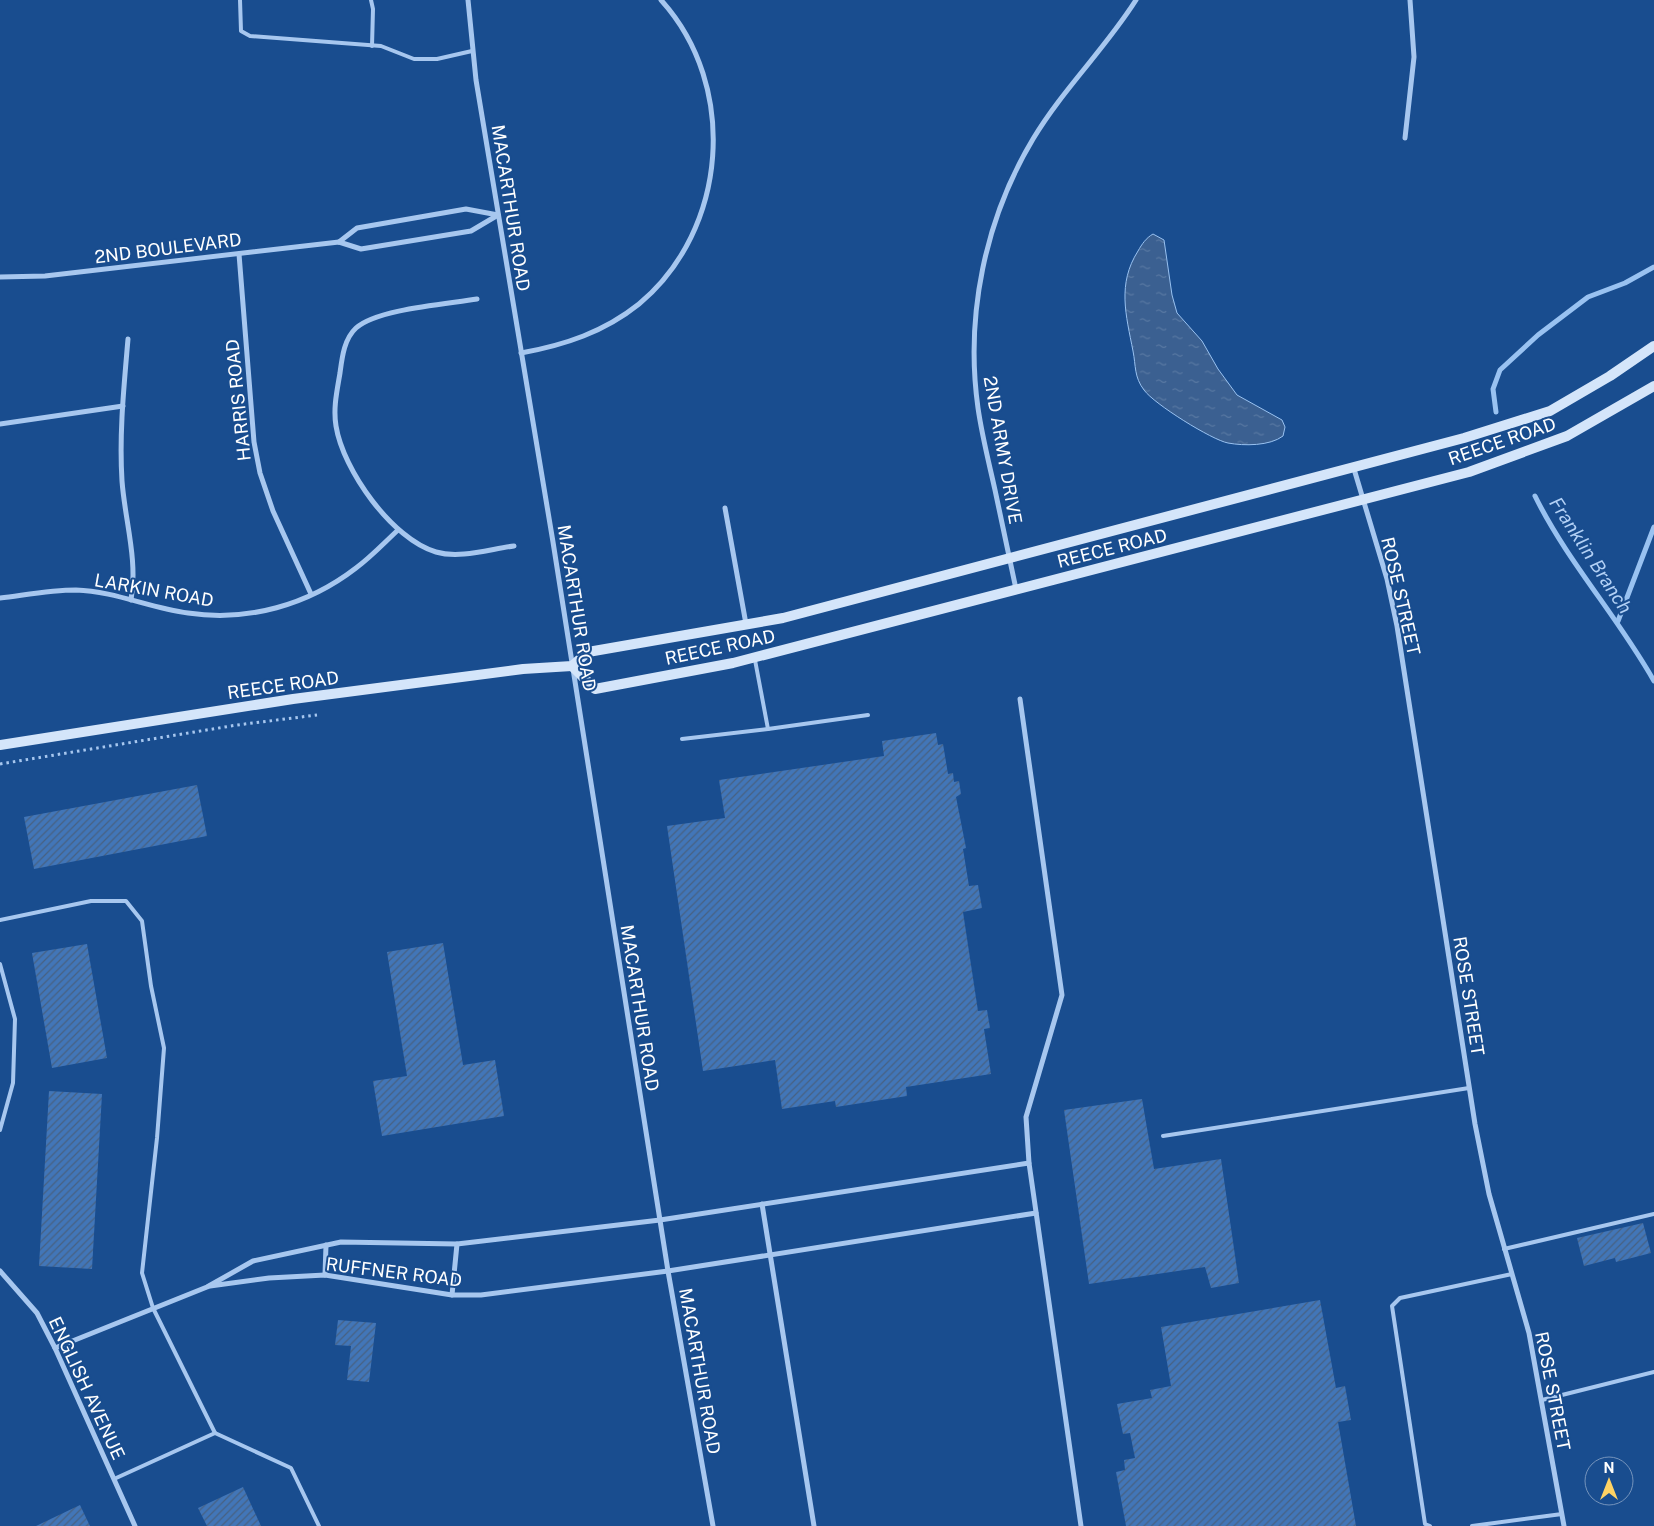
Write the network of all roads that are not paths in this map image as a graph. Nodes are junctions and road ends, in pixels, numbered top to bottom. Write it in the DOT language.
graph roads {
  1 [pos="240,0"];
  2 [pos="371,0"];
  3 [pos="468,0"];
  4 [pos="661,0"];
  5 [pos="1136,0"];
  6 [pos="1410,0"];
  7 [pos="372,46"];
  8 [pos="472,51"];
  9 [pos="1405,138"];
  10 [pos="498,215"];
  11 [pos="339,242"];
  12 [pos="239,254"];
  13 [pos="0,277"];
  14 [pos="477,299"];
  15 [pos="128,339"];
  16 [pos="1654,346"];
  17 [pos="521,353"];
  18 [pos="1654,386"];
  19 [pos="123,406"];
  20 [pos="0,424"];
  21 [pos="1354,469"];
  22 [pos="1363,500"];
  23 [pos="725,508"];
  24 [pos="398,530"];
  25 [pos="514,546"];
  26 [pos="1009,558"];
  27 [pos="1016,589"];
  28 [pos="311,594"];
  29 [pos="0,598"];
  30 [pos="131,600"];
  31 [pos="746,625"];
  32 [pos="754,657"];
  33 [pos="572,666"];
  34 [pos="1020,700"];
  35 [pos="868,715"];
  36 [pos="768,729"];
  37 [pos="682,739"];
  38 [pos="0,745"];
  39 [pos="0,920"];
  40 [pos="0,964"];
  41 [pos="1469,1088"];
  42 [pos="0,1130"];
  43 [pos="1163,1136"];
  44 [pos="1029,1163"];
  45 [pos="762,1204"];
  46 [pos="1036,1214"];
  47 [pos="1654,1214"];
  48 [pos="660,1220"];
  49 [pos="457,1244"];
  50 [pos="326,1245"];
  51 [pos="1504,1249"];
  52 [pos="770,1255"];
  53 [pos="0,1271"];
  54 [pos="668,1271"];
  55 [pos="1512,1274"];
  56 [pos="324,1275"];
  57 [pos="207,1287"];
  58 [pos="452,1296"];
  59 [pos="153,1308"];
  60 [pos="55,1348"];
  61 [pos="1654,1372"];
  62 [pos="1542,1400"];
  63 [pos="215,1433"];
  64 [pos="114,1479"];
  65 [pos="1562,1514"];
  66 [pos="135,1526"];
  67 [pos="319,1526"];
  68 [pos="713,1526"];
  69 [pos="814,1526"];
  70 [pos="1082,1526"];
  71 [pos="1430,1526"];
  72 [pos="1472,1526"];
  73 [pos="1564,1526"];
  1 -- 7 [label="lane"];
  2 -- 7 [label="lane"];
  3 -- 8 [label="street, MACARTHUR ROAD"];
  4 -- 17 [label="street"];
  5 -- 26 [label="street, 2ND ARMY DRIVE"];
  6 -- 9 [label="street"];
  7 -- 8 [label="lane"];
  8 -- 10 [label="street, MACARTHUR ROAD"];
  10 -- 11 [label="street, 2ND BOULEVARD"];
  10 -- 11 [label="street, 2ND BOULEVARD"];
  10 -- 17 [label="street, MACARTHUR ROAD"];
  11 -- 12 [label="street, 2ND BOULEVARD"];
  12 -- 13 [label="street, 2ND BOULEVARD"];
  12 -- 28 [label="street, HARRIS ROAD"];
  14 -- 24 [label="street"];
  15 -- 19 [label="street"];
  16 -- 21 [label="street, REECE ROAD"];
  17 -- 33 [label="street, MACARTHUR ROAD"];
  18 -- 22 [label="street, REECE ROAD"];
  19 -- 20 [label="street"];
  19 -- 30 [label="street"];
  21 -- 22 [label="street, ROSE STREET"];
  21 -- 26 [label="street, REECE ROAD"];
  22 -- 27 [label="street, REECE ROAD"];
  22 -- 41 [label="street, ROSE STREET"];
  23 -- 31 [label="street"];
  24 -- 25 [label="street"];
  24 -- 28 [label="street, LARKIN ROAD"];
  26 -- 27 [label="street, 2ND ARMY DRIVE"];
  26 -- 31 [label="street, REECE ROAD"];
  27 -- 32 [label="street, REECE ROAD"];
  28 -- 30 [label="street, LARKIN ROAD"];
  29 -- 30 [label="street, LARKIN ROAD"];
  31 -- 33 [label="street, REECE ROAD"];
  32 -- 33 [label="street, REECE ROAD"];
  32 -- 36 [label="lane"];
  33 -- 38 [label="street, REECE ROAD"];
  33 -- 48 [label="street, MACARTHUR ROAD"];
  34 -- 44 [label="street"];
  35 -- 36 [label="lane"];
  36 -- 37 [label="lane"];
  39 -- 59 [label="lane"];
  40 -- 42 [label="lane"];
  41 -- 43 [label="lane"];
  41 -- 51 [label="street, ROSE STREET"];
  44 -- 45 [label="street, RUFFNER ROAD"];
  44 -- 46 [label="street"];
  45 -- 48 [label="street, RUFFNER ROAD"];
  45 -- 52 [label="street"];
  46 -- 52 [label="street, RUFFNER ROAD"];
  46 -- 70 [label="street"];
  47 -- 51 [label="lane"];
  48 -- 49 [label="street, RUFFNER ROAD"];
  48 -- 54 [label="street, MACARTHUR ROAD"];
  49 -- 50 [label="street, RUFFNER ROAD"];
  49 -- 58 [label="street"];
  50 -- 56 [label="street"];
  50 -- 57 [label="street, RUFFNER ROAD"];
  51 -- 55 [label="street, ROSE STREET"];
  52 -- 54 [label="street, RUFFNER ROAD"];
  52 -- 69 [label="street"];
  53 -- 60 [label="street, ENGLISH AVENUE"];
  54 -- 58 [label="street, RUFFNER ROAD"];
  54 -- 68 [label="street, MACARTHUR ROAD"];
  55 -- 62 [label="street, ROSE STREET"];
  55 -- 71 [label="lane"];
  56 -- 57 [label="street, RUFFNER ROAD"];
  56 -- 58 [label="street, RUFFNER ROAD"];
  57 -- 59 [label="street, RUFFNER ROAD"];
  59 -- 60 [label="street, RUFFNER ROAD"];
  59 -- 63 [label="lane"];
  60 -- 64 [label="street, ENGLISH AVENUE"];
  61 -- 62 [label="lane"];
  62 -- 65 [label="street, ROSE STREET"];
  63 -- 64 [label="lane"];
  63 -- 67 [label="lane"];
  64 -- 66 [label="street, ENGLISH AVENUE"];
  65 -- 72 [label="lane"];
  65 -- 73 [label="street, ROSE STREET"];
}
